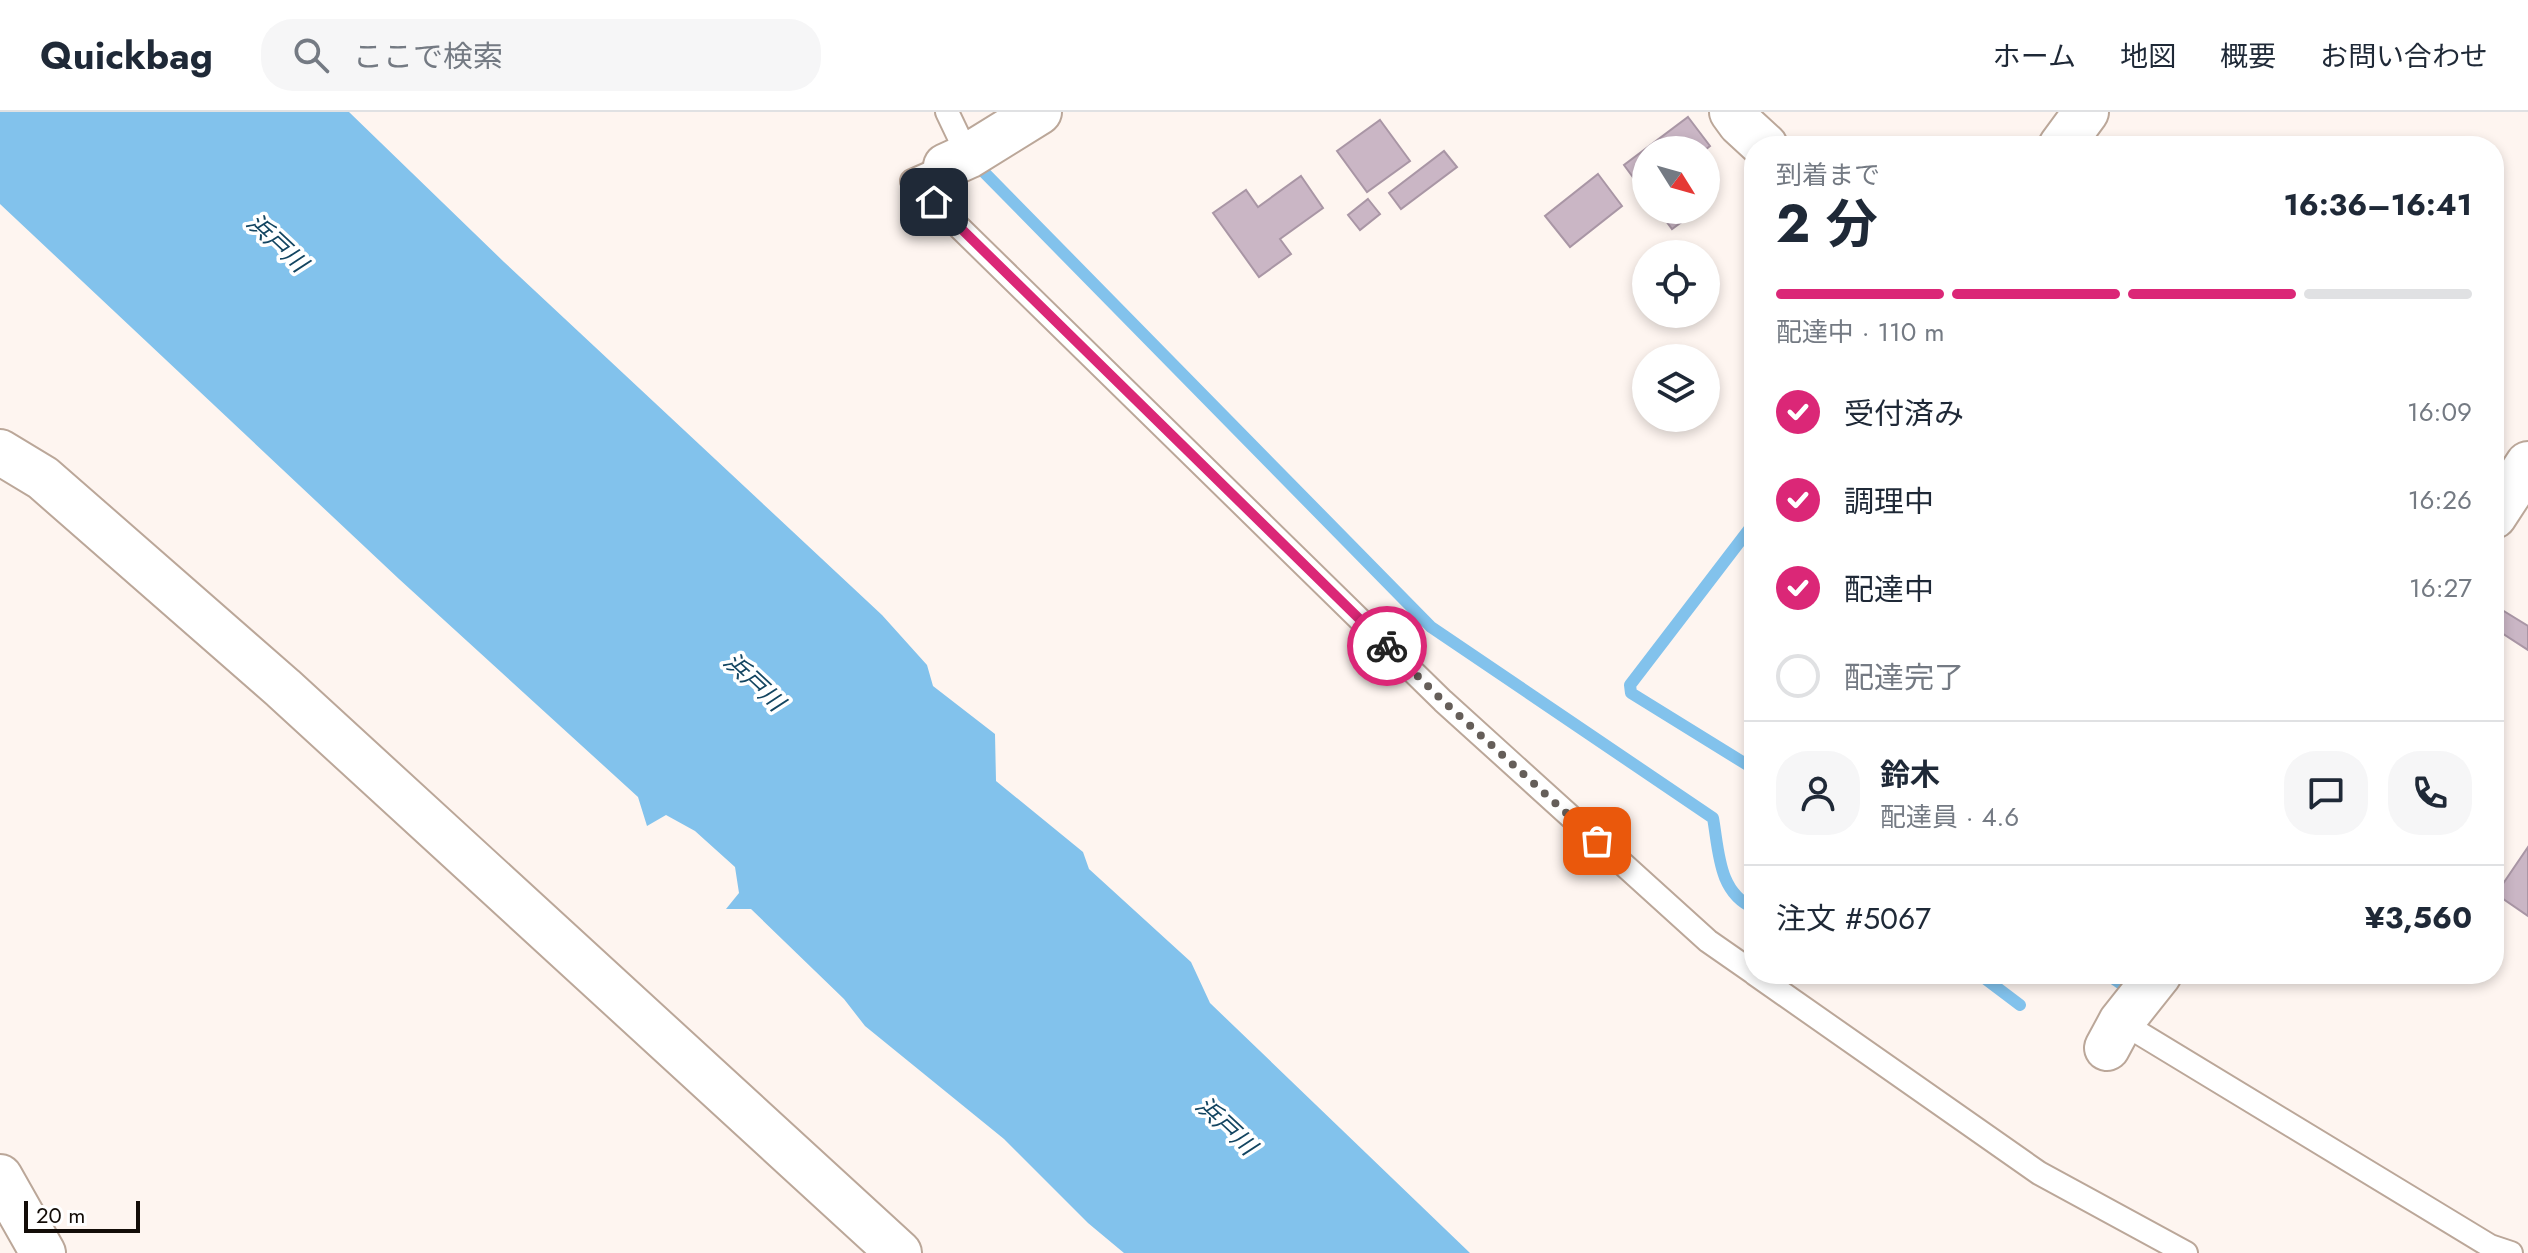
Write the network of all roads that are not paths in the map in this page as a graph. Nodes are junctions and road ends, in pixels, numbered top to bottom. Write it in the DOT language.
graph roads {
  1 [pos="947,112"];
  2 [pos="1039,112"];
  3 [pos="1732,112"];
  4 [pos="2086,112"];
  5 [pos="1754,136"];
  6 [pos="2068,136"];
  7 [pos="957,161"];
  8 [pos="0,452"];
  9 [pos="2528,464"];
  10 [pos="2504,501"];
  11 [pos="1744,967"];
  12 [pos="1768,984"];
  13 [pos="2152,984"];
  14 [pos="2114,1035"];
  15 [pos="0,1177"];
  16 [pos="43,1253"];
  17 [pos="899,1253"];
  18 [pos="2186,1253"];
  19 [pos="2511,1253"];
  1 -- 7 [label="lane"];
  2 -- 7 [label="street"];
  3 -- 5 [label="street"];
  4 -- 6 [label="street"];
  7 -- 11 [label="lane"];
  8 -- 17 [label="street"];
  9 -- 10 [label="street"];
  12 -- 18 [label="lane"];
  13 -- 14 [label="street"];
  14 -- 19 [label="lane"];
  15 -- 16 [label="street"];
}
